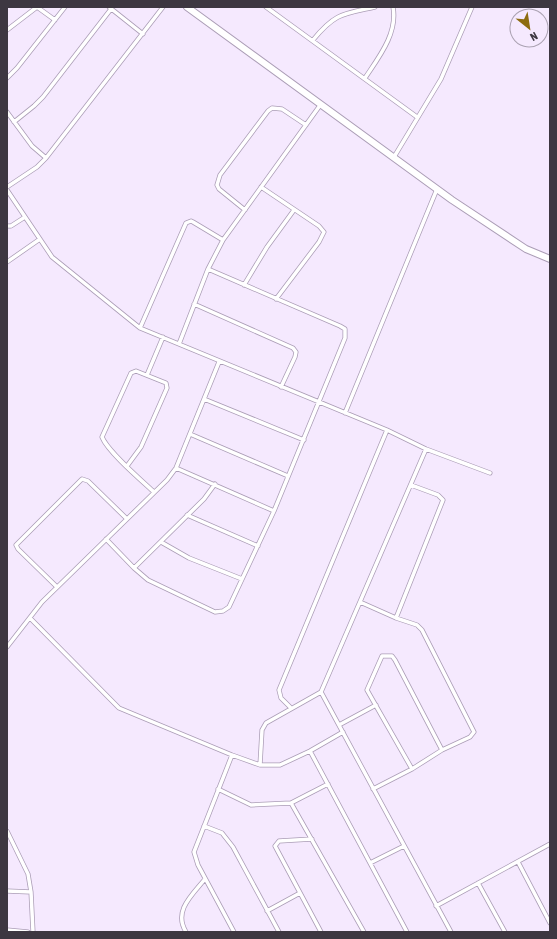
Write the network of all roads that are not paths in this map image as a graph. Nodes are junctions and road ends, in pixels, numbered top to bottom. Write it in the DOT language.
graph roads {
  1 [pos="37,7"];
  2 [pos="65,7"];
  3 [pos="163,7"];
  4 [pos="187,7"];
  5 [pos="266,7"];
  6 [pos="375,7"];
  7 [pos="393,7"];
  8 [pos="472,7"];
  9 [pos="110,8"];
  10 [pos="55,20"];
  11 [pos="7,30"];
  12 [pos="143,34"];
  13 [pos="313,40"];
  14 [pos="7,78"];
  15 [pos="365,78"];
  16 [pos="321,104"];
  17 [pos="7,112"];
  18 [pos="418,117"];
  19 [pos="14,122"];
  20 [pos="306,125"];
  21 [pos="394,157"];
  22 [pos="46,158"];
  23 [pos="7,187"];
  24 [pos="261,187"];
  25 [pos="437,189"];
  26 [pos="7,190"];
  27 [pos="245,210"];
  28 [pos="294,210"];
  29 [pos="25,217"];
  30 [pos="7,226"];
  31 [pos="40,239"];
  32 [pos="223,240"];
  33 [pos="550,258"];
  34 [pos="7,262"];
  35 [pos="208,269"];
  36 [pos="244,285"];
  37 [pos="276,299"];
  38 [pos="194,304"];
  39 [pos="140,328"];
  40 [pos="163,337"];
  41 [pos="178,344"];
  42 [pos="220,362"];
  43 [pos="147,374"];
  44 [pos="282,387"];
  45 [pos="204,399"];
  46 [pos="318,403"];
  47 [pos="345,413"];
  48 [pos="387,430"];
  49 [pos="190,434"];
  50 [pos="304,440"];
  51 [pos="426,449"];
  52 [pos="127,466"];
  53 [pos="176,468"];
  54 [pos="490,473"];
  55 [pos="288,476"];
  56 [pos="215,484"];
  57 [pos="411,485"];
  58 [pos="154,492"];
  59 [pos="274,511"];
  60 [pos="187,515"];
  61 [pos="127,519"];
  62 [pos="106,539"];
  63 [pos="161,542"];
  64 [pos="258,546"];
  65 [pos="134,568"];
  66 [pos="242,579"];
  67 [pos="57,587"];
  68 [pos="360,602"];
  69 [pos="30,618"];
  70 [pos="396,618"];
  71 [pos="7,647"];
  72 [pos="321,692"];
  73 [pos="376,705"];
  74 [pos="291,708"];
  75 [pos="339,725"];
  76 [pos="343,732"];
  77 [pos="442,750"];
  78 [pos="310,751"];
  79 [pos="232,756"];
  80 [pos="260,765"];
  81 [pos="412,769"];
  82 [pos="328,784"];
  83 [pos="218,789"];
  84 [pos="373,789"];
  85 [pos="291,803"];
  86 [pos="204,826"];
  87 [pos="7,831"];
  88 [pos="8,839"];
  89 [pos="312,839"];
  90 [pos="550,844"];
  91 [pos="404,846"];
  92 [pos="518,862"];
  93 [pos="370,863"];
  94 [pos="205,879"];
  95 [pos="478,883"];
  96 [pos="7,891"];
  97 [pos="31,892"];
  98 [pos="300,893"];
  99 [pos="436,906"];
  100 [pos="267,911"];
  101 [pos="550,923"];
  102 [pos="7,930"];
  103 [pos="28,932"];
  104 [pos="33,932"];
  105 [pos="186,932"];
  106 [pos="234,932"];
  107 [pos="278,932"];
  108 [pos="321,932"];
  109 [pos="364,932"];
  110 [pos="407,932"];
  111 [pos="451,932"];
  112 [pos="505,932"];
  1 -- 10 [label="street"];
  1 -- 11 [label="street"];
  2 -- 10 [label="street"];
  3 -- 12 [label="street"];
  4 -- 16 [label="highway"];
  5 -- 13 [label="street"];
  6 -- 13 [label="street"];
  7 -- 15 [label="street"];
  8 -- 18 [label="street"];
  9 -- 12 [label="street"];
  9 -- 19 [label="street"];
  10 -- 14 [label="street"];
  12 -- 22 [label="street"];
  13 -- 15 [label="street"];
  15 -- 18 [label="street"];
  16 -- 20 [label="street"];
  16 -- 21 [label="highway"];
  17 -- 19 [label="street"];
  18 -- 21 [label="street"];
  19 -- 22 [label="street"];
  20 -- 24 [label="street"];
  20 -- 27 [label="street"];
  21 -- 25 [label="highway"];
  22 -- 23 [label="street"];
  24 -- 27 [label="street"];
  24 -- 28 [label="street"];
  25 -- 33 [label="highway"];
  25 -- 47 [label="street"];
  26 -- 29 [label="street"];
  27 -- 32 [label="street"];
  28 -- 36 [label="street"];
  28 -- 37 [label="street"];
  29 -- 30 [label="street"];
  29 -- 31 [label="street"];
  31 -- 34 [label="street"];
  31 -- 39 [label="street"];
  32 -- 35 [label="street"];
  32 -- 39 [label="street"];
  35 -- 36 [label="street"];
  35 -- 38 [label="street"];
  36 -- 37 [label="street"];
  37 -- 46 [label="street"];
  38 -- 41 [label="street"];
  38 -- 44 [label="street"];
  39 -- 40 [label="street"];
  40 -- 41 [label="street"];
  40 -- 43 [label="street"];
  41 -- 42 [label="street"];
  42 -- 44 [label="street"];
  42 -- 45 [label="street"];
  43 -- 52 [label="street"];
  43 -- 52 [label="street"];
  44 -- 46 [label="street"];
  45 -- 49 [label="street"];
  45 -- 50 [label="street"];
  46 -- 47 [label="street"];
  46 -- 50 [label="street"];
  47 -- 48 [label="street"];
  48 -- 51 [label="street"];
  48 -- 74 [label="street"];
  49 -- 53 [label="street"];
  49 -- 55 [label="street"];
  50 -- 55 [label="street"];
  51 -- 54 [label="street"];
  51 -- 57 [label="street"];
  52 -- 58 [label="street"];
  53 -- 56 [label="street"];
  53 -- 58 [label="street"];
  55 -- 59 [label="street"];
  56 -- 59 [label="street"];
  56 -- 60 [label="street"];
  57 -- 68 [label="street"];
  57 -- 70 [label="street"];
  58 -- 61 [label="street"];
  59 -- 64 [label="street"];
  60 -- 63 [label="street"];
  60 -- 64 [label="street"];
  61 -- 62 [label="street"];
  61 -- 67 [label="street"];
  62 -- 65 [label="street"];
  62 -- 67 [label="street"];
  63 -- 65 [label="street"];
  63 -- 66 [label="street"];
  64 -- 66 [label="street"];
  65 -- 66 [label="street"];
  67 -- 69 [label="street"];
  68 -- 70 [label="street"];
  68 -- 72 [label="street"];
  69 -- 71 [label="street"];
  69 -- 79 [label="street"];
  70 -- 77 [label="street"];
  72 -- 74 [label="street"];
  72 -- 75 [label="street"];
  73 -- 75 [label="street"];
  73 -- 77 [label="street"];
  73 -- 81 [label="street"];
  74 -- 80 [label="street"];
  75 -- 76 [label="street"];
  76 -- 78 [label="street"];
  76 -- 84 [label="street"];
  77 -- 81 [label="street"];
  78 -- 80 [label="street"];
  78 -- 82 [label="street"];
  79 -- 80 [label="street"];
  79 -- 83 [label="street"];
  81 -- 84 [label="street"];
  82 -- 85 [label="street"];
  82 -- 93 [label="street"];
  83 -- 85 [label="street"];
  83 -- 86 [label="street"];
  84 -- 91 [label="street"];
  85 -- 89 [label="street"];
  86 -- 94 [label="street"];
  86 -- 100 [label="street"];
  87 -- 88 [label="street"];
  88 -- 97 [label="street"];
  89 -- 98 [label="street"];
  89 -- 109 [label="street"];
  90 -- 92 [label="street"];
  91 -- 93 [label="street"];
  91 -- 99 [label="street"];
  92 -- 95 [label="street"];
  92 -- 101 [label="street"];
  93 -- 110 [label="street"];
  94 -- 105 [label="street"];
  94 -- 106 [label="street"];
  95 -- 99 [label="street"];
  95 -- 112 [label="street"];
  96 -- 97 [label="street"];
  97 -- 104 [label="street"];
  98 -- 100 [label="street"];
  98 -- 108 [label="street"];
  99 -- 111 [label="street"];
  100 -- 107 [label="street"];
  102 -- 103 [label="street"];
}
